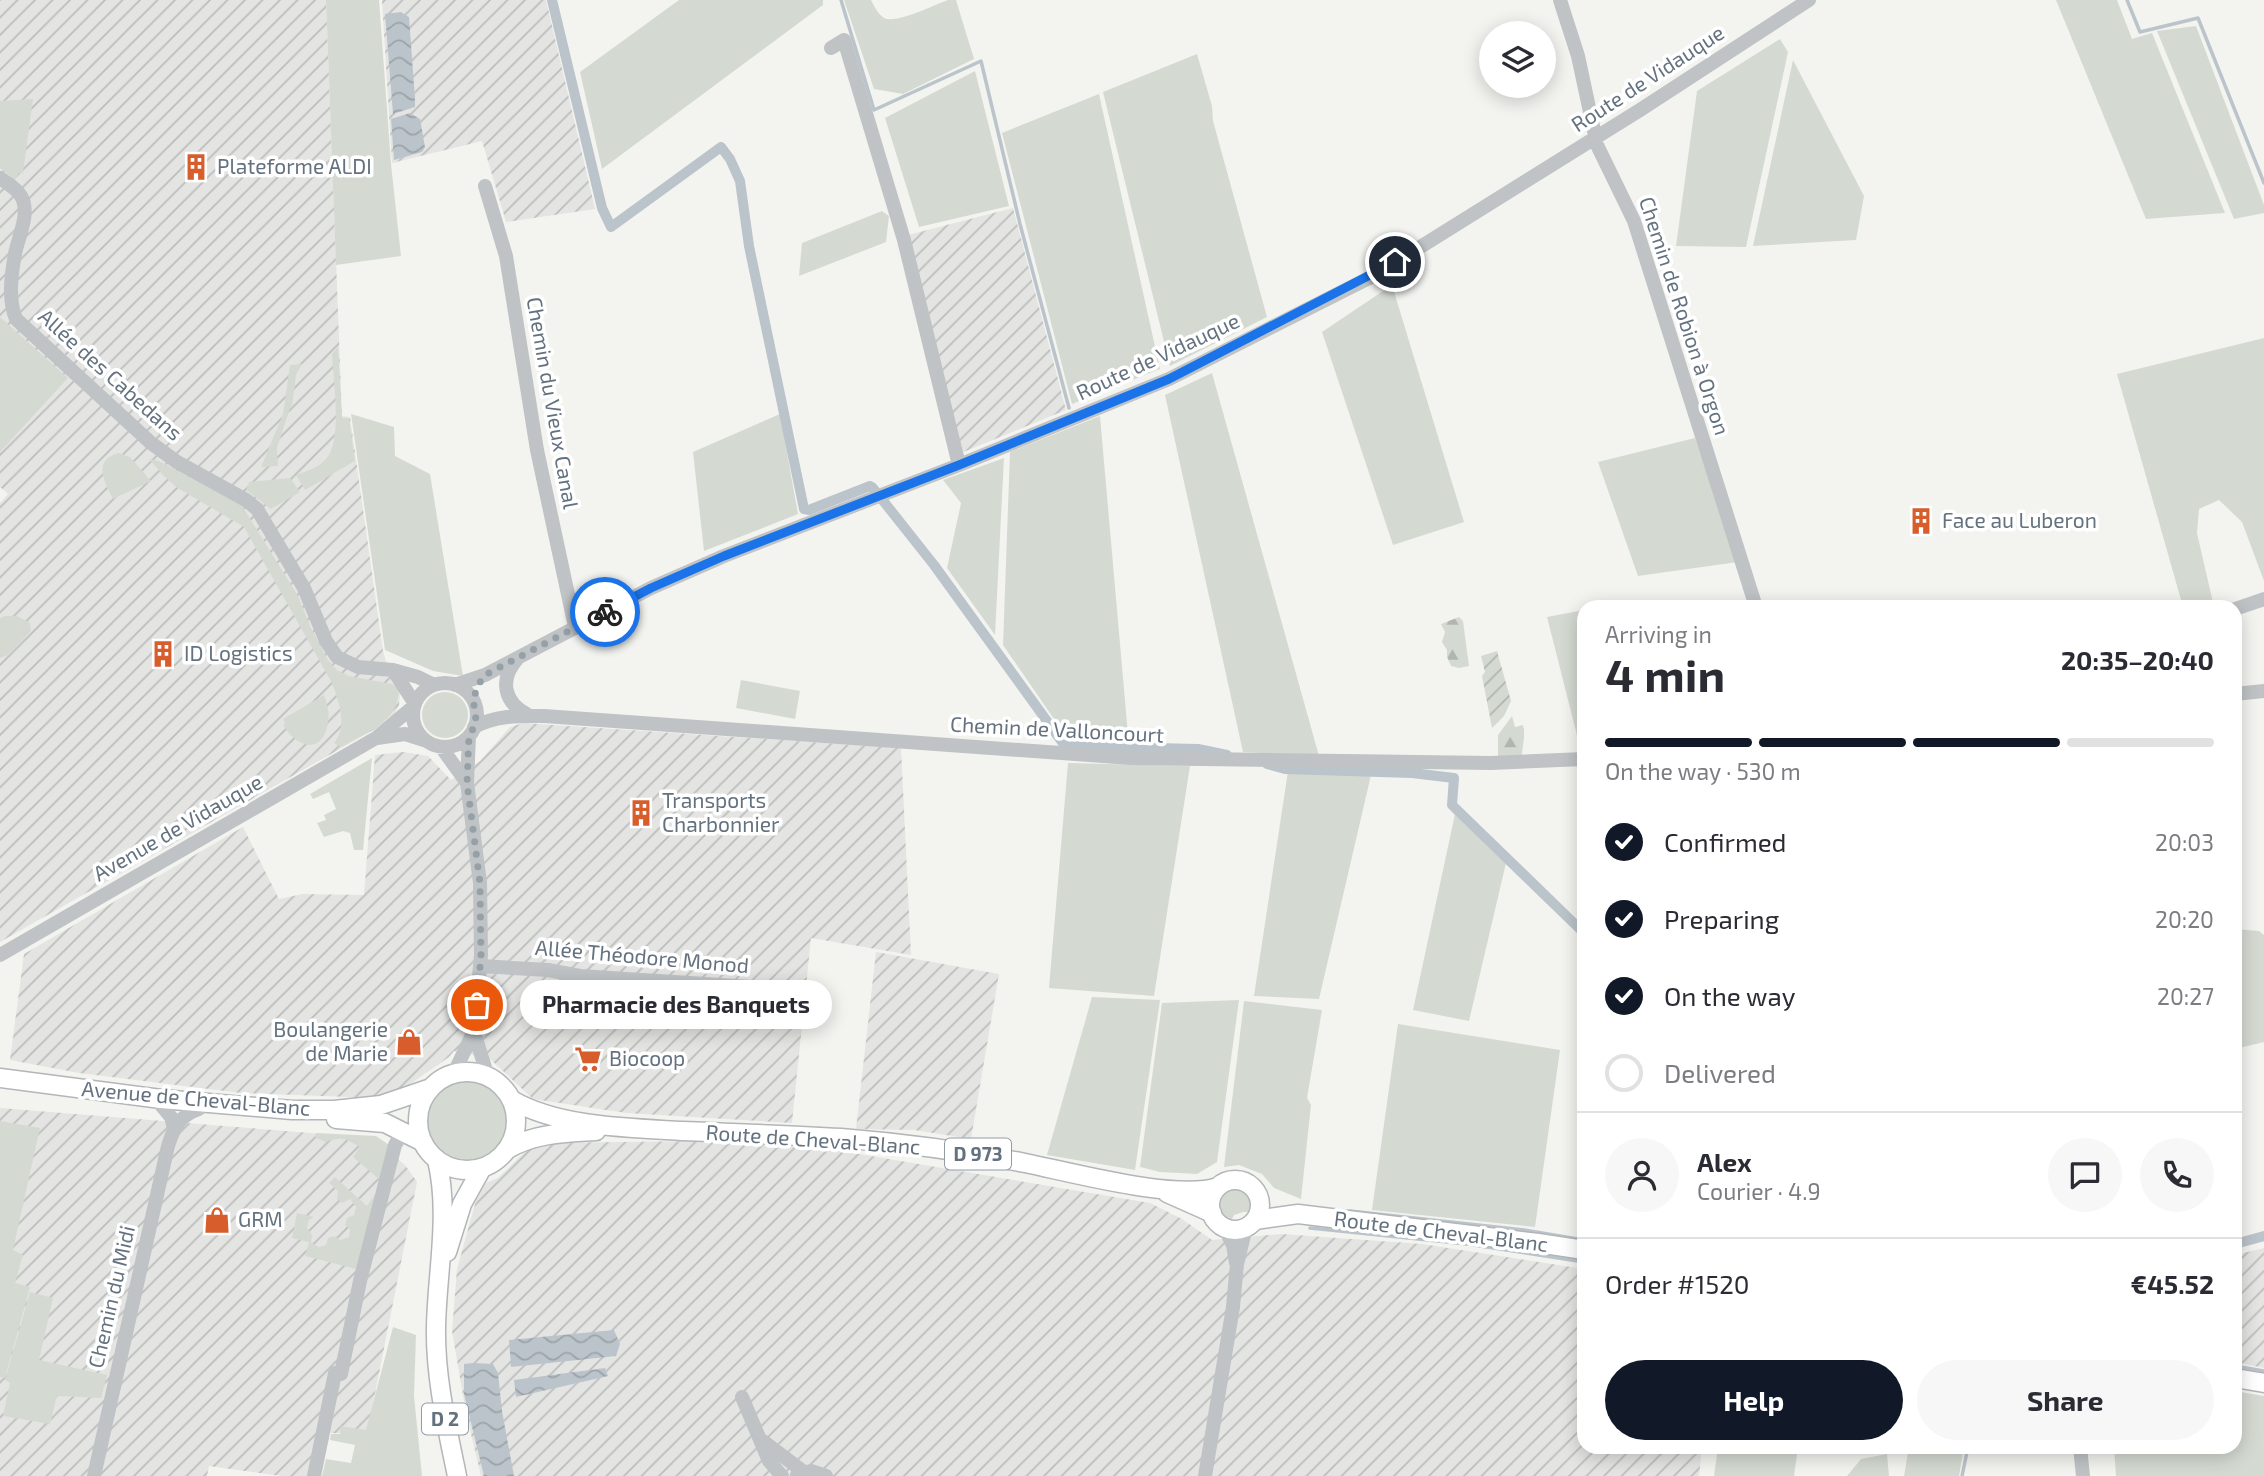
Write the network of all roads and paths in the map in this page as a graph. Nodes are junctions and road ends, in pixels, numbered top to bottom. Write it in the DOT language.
graph roads {
  1 [pos="1560,0"];
  2 [pos="1809,0"];
  3 [pos="831,48"];
  4 [pos="1596,135"];
  5 [pos="0,178"];
  6 [pos="485,186"];
  7 [pos="959,465"];
  8 [pos="2264,599"];
  9 [pos="1754,600"];
  10 [pos="2242,607"];
  11 [pos="575,627"];
  12 [pos="520,656"];
  13 [pos="393,670"];
  14 [pos="485,675"];
  15 [pos="434,685"];
  16 [pos="455,685"];
  17 [pos="2264,691"];
  18 [pos="2242,693"];
  19 [pos="474,703"];
  20 [pos="414,705"];
  21 [pos="503,716"];
  22 [pos="529,716"];
  23 [pos="472,731"];
  24 [pos="376,738"];
  25 [pos="425,740"];
  26 [pos="441,747"];
  27 [pos="1577,759"];
  28 [pos="467,783"];
  29 [pos="0,954"];
  30 [pos="480,966"];
  31 [pos="801,990"];
  32 [pos="474,1031"];
  33 [pos="453,1074"];
  34 [pos="488,1077"];
  35 [pos="0,1078"];
  36 [pos="0,1084"];
  37 [pos="431,1088"];
  38 [pos="512,1101"];
  39 [pos="161,1105"];
  40 [pos="198,1109"];
  41 [pos="173,1128"];
  42 [pos="630,1128"];
  43 [pos="403,1132"];
  44 [pos="423,1142"];
  45 [pos="508,1149"];
  46 [pos="438,1160"];
  47 [pos="482,1168"];
  48 [pos="1218,1187"];
  49 [pos="1159,1189"];
  50 [pos="1259,1197"];
  51 [pos="1298,1214"];
  52 [pos="1218,1220"];
  53 [pos="1251,1223"];
  54 [pos="1577,1249"];
  55 [pos="1237,1264"];
  56 [pos="440,1276"];
  57 [pos="2242,1379"];
  58 [pos="2264,1383"];
  59 [pos="741,1397"];
  60 [pos="762,1441"];
  61 [pos="2081,1454"];
  62 [pos="800,1474"];
  63 [pos="94,1476"];
  64 [pos="314,1476"];
  65 [pos="457,1476"];
  66 [pos="782,1476"];
  67 [pos="826,1476"];
  68 [pos="1205,1476"];
  69 [pos="2083,1476"];
  1 -- 4 [label="street, Chemin de Robion à Orgon"];
  2 -- 4 [label="street, Route de Vidauque"];
  3 -- 7 [label="street"];
  4 -- 7 [label="street, Route de Vidauque"];
  4 -- 9 [label="street, Chemin de Robion à Orgon"];
  5 -- 13 [label="street, Allée des Cabedans"];
  6 -- 11 [label="street, Chemin du Vieux Canal"];
  7 -- 11 [label="street, Route de Vidauque"];
  8 -- 10 [label="street"];
  11 -- 12 [label="street, Route de Vidauque"];
  12 -- 14 [label="street, Route de Vidauque"];
  12 -- 22 [label="street"];
  13 -- 15 [label="street"];
  13 -- 20 [label="street"];
  14 -- 16 [label="street, Route de Vidauque"];
  14 -- 19 [label="street"];
  15 -- 16 [label="street"];
  15 -- 20 [label="street"];
  16 -- 19 [label="street"];
  17 -- 18 [label="street"];
  19 -- 21 [label="street, Chemin de Valloncourt"];
  19 -- 23 [label="street"];
  20 -- 24 [label="street, Avenue de Vidauque"];
  20 -- 25 [label="street"];
  21 -- 22 [label="street, Chemin de Valloncourt"];
  21 -- 23 [label="street, Chemin de Valloncourt"];
  22 -- 27 [label="street, Chemin de Valloncourt"];
  23 -- 26 [label="street"];
  23 -- 28 [label="street"];
  24 -- 25 [label="street, Avenue de Vidauque"];
  24 -- 29 [label="street, Avenue de Vidauque"];
  25 -- 26 [label="street"];
  26 -- 28 [label="street"];
  28 -- 30 [label="street"];
  30 -- 31 [label="street, Allée Théodore Monod"];
  30 -- 32 [label="street"];
  32 -- 33 [label="street"];
  32 -- 34 [label="street"];
  33 -- 34 [label="main road"];
  33 -- 37 [label="main road"];
  34 -- 38 [label="main road"];
  35 -- 37 [label="main road, Avenue de Cheval-Blanc"];
  36 -- 39 [label="main road, Avenue de Cheval-Blanc"];
  37 -- 44 [label="main road"];
  38 -- 42 [label="main road, D 973"];
  38 -- 45 [label="main road"];
  39 -- 40 [label="main road, Avenue de Cheval-Blanc"];
  39 -- 41 [label="street"];
  40 -- 41 [label="street"];
  40 -- 43 [label="main road, Avenue de Cheval-Blanc"];
  41 -- 63 [label="street, Chemin du Midi"];
  42 -- 45 [label="main road, D 973"];
  42 -- 49 [label="main road, Route de Cheval-Blanc / D 973"];
  43 -- 44 [label="main road, Avenue de Cheval-Blanc"];
  43 -- 64 [label="street"];
  44 -- 46 [label="main road"];
  45 -- 47 [label="main road"];
  46 -- 47 [label="main road"];
  46 -- 56 [label="main road, D 2"];
  47 -- 56 [label="main road, D 2"];
  48 -- 49 [label="main road, Route de Cheval-Blanc / D 973"];
  48 -- 50 [label="main road"];
  48 -- 52 [label="main road"];
  49 -- 52 [label="main road, Route de Cheval-Blanc / D 973"];
  50 -- 51 [label="main road, Route de Cheval-Blanc"];
  50 -- 53 [label="main road"];
  51 -- 53 [label="main road, Route de Cheval-Blanc"];
  51 -- 54 [label="main road, Route de Cheval-Blanc"];
  52 -- 53 [label="main road"];
  52 -- 55 [label="street"];
  53 -- 55 [label="street"];
  55 -- 68 [label="street"];
  56 -- 65 [label="main road, D 2"];
  57 -- 58 [label="main road"];
  59 -- 60 [label="street"];
  60 -- 62 [label="street"];
  60 -- 66 [label="street"];
  61 -- 69 [label="street"];
  62 -- 67 [label="street"];
}
